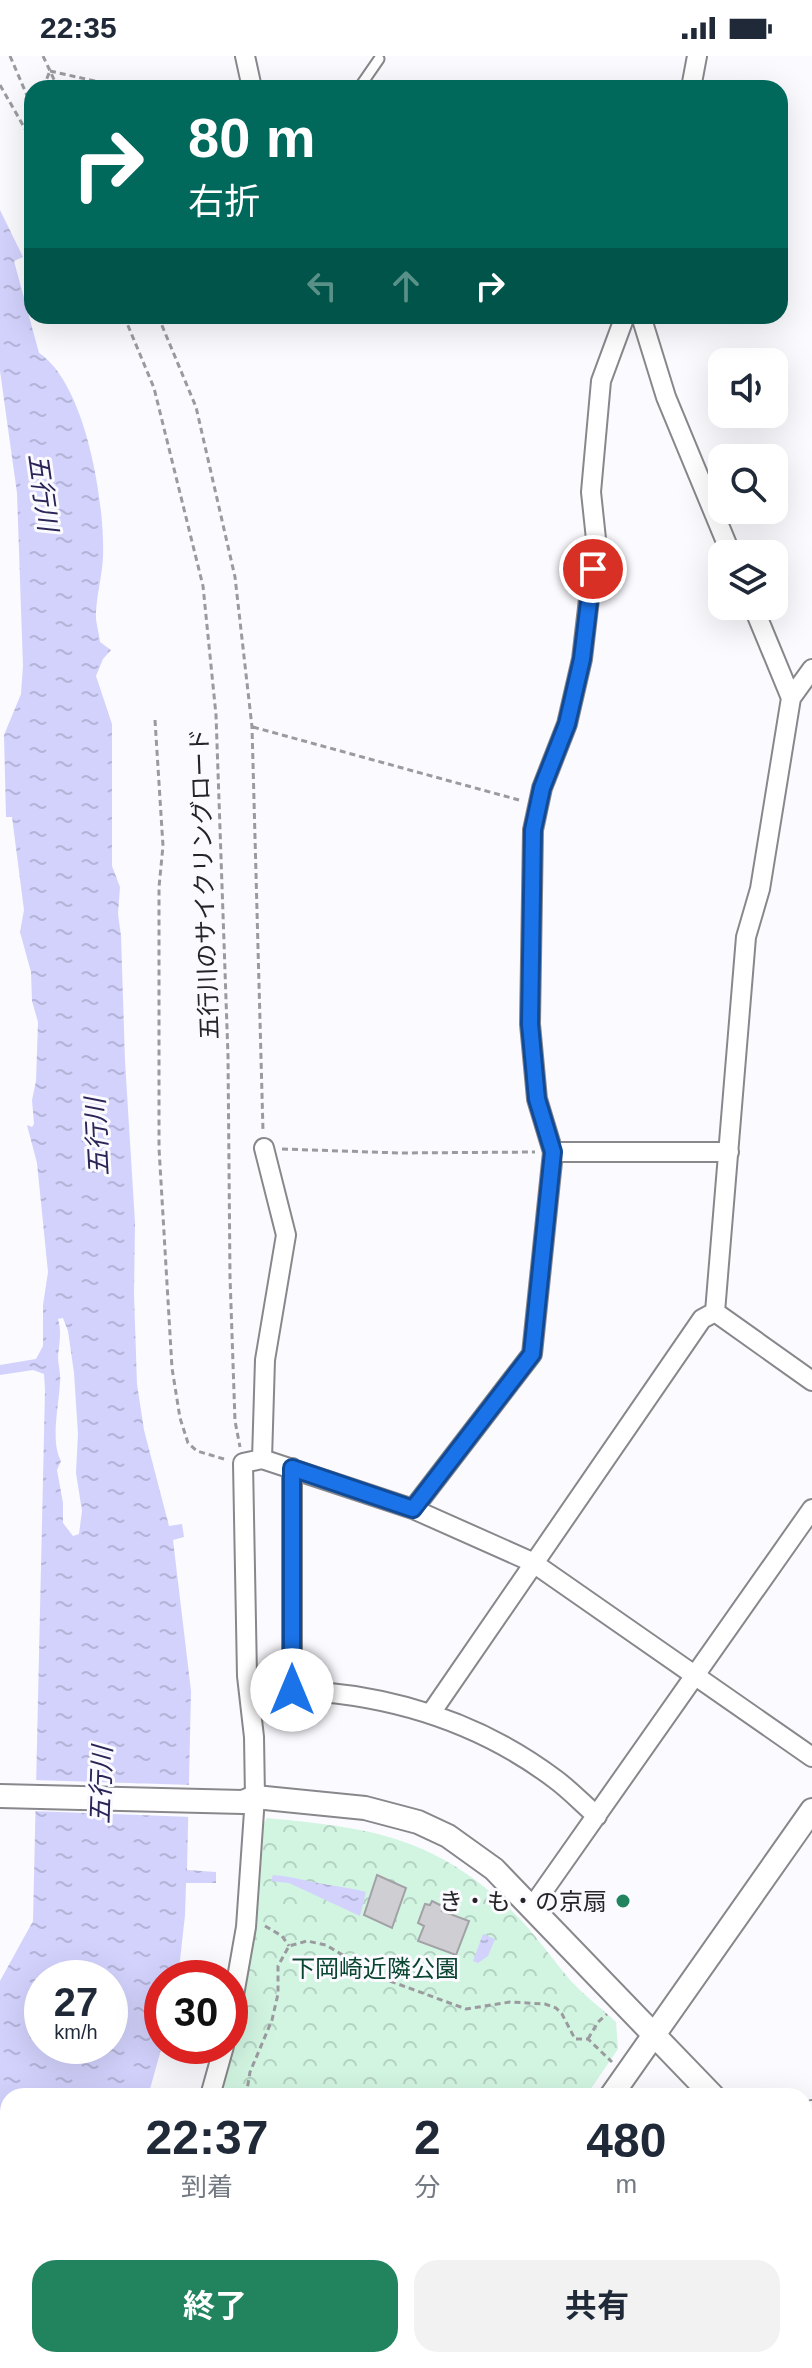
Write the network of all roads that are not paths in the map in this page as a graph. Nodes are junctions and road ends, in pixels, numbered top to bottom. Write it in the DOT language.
graph roads {
  1 [pos="245,56"];
  2 [pos="697,56"];
  3 [pos="379,59"];
  4 [pos="250,80"];
  5 [pos="365,80"];
  6 [pos="692,80"];
  7 [pos="622,324"];
  8 [pos="643,324"];
  9 [pos="725,540"];
  10 [pos="759,620"];
  11 [pos="812,669"];
  12 [pos="791,698"];
  13 [pos="264,1148"];
  14 [pos="553,1152"];
  15 [pos="729,1152"];
  16 [pos="715,1312"];
  17 [pos="812,1381"];
  18 [pos="262,1459"];
  19 [pos="292,1468"];
  20 [pos="413,1509"];
  21 [pos="812,1509"];
  22 [pos="532,1562"];
  23 [pos="696,1677"];
  24 [pos="431,1713"];
  25 [pos="812,1757"];
  26 [pos="0,1796"];
  27 [pos="249,1800"];
  28 [pos="812,1810"];
  29 [pos="597,1816"];
  30 [pos="532,1907"];
  31 [pos="240,1960"];
  32 [pos="654,2033"];
  33 [pos="219,2064"];
  34 [pos="212,2088"];
  35 [pos="616,2088"];
  36 [pos="706,2088"];
  1 -- 4 [label="street"];
  2 -- 6 [label="street"];
  3 -- 5 [label="lane"];
  7 -- 14 [label="street"];
  8 -- 9 [label="street"];
  10 -- 12 [label="street"];
  11 -- 12 [label="street"];
  12 -- 15 [label="street"];
  13 -- 18 [label="street"];
  14 -- 15 [label="street"];
  14 -- 20 [label="street"];
  15 -- 16 [label="street"];
  16 -- 17 [label="street"];
  16 -- 22 [label="street"];
  18 -- 19 [label="street"];
  18 -- 27 [label="street"];
  19 -- 20 [label="street"];
  19 -- 24 [label="street"];
  20 -- 22 [label="street"];
  21 -- 23 [label="street"];
  22 -- 23 [label="street"];
  22 -- 24 [label="street"];
  23 -- 25 [label="street"];
  23 -- 29 [label="street"];
  24 -- 29 [label="street"];
  26 -- 27 [label="street"];
  27 -- 30 [label="street"];
  27 -- 31 [label="street"];
  28 -- 32 [label="street"];
  29 -- 30 [label="street"];
  30 -- 32 [label="street"];
  32 -- 35 [label="street"];
  32 -- 36 [label="street"];
  33 -- 34 [label="street"];
}
